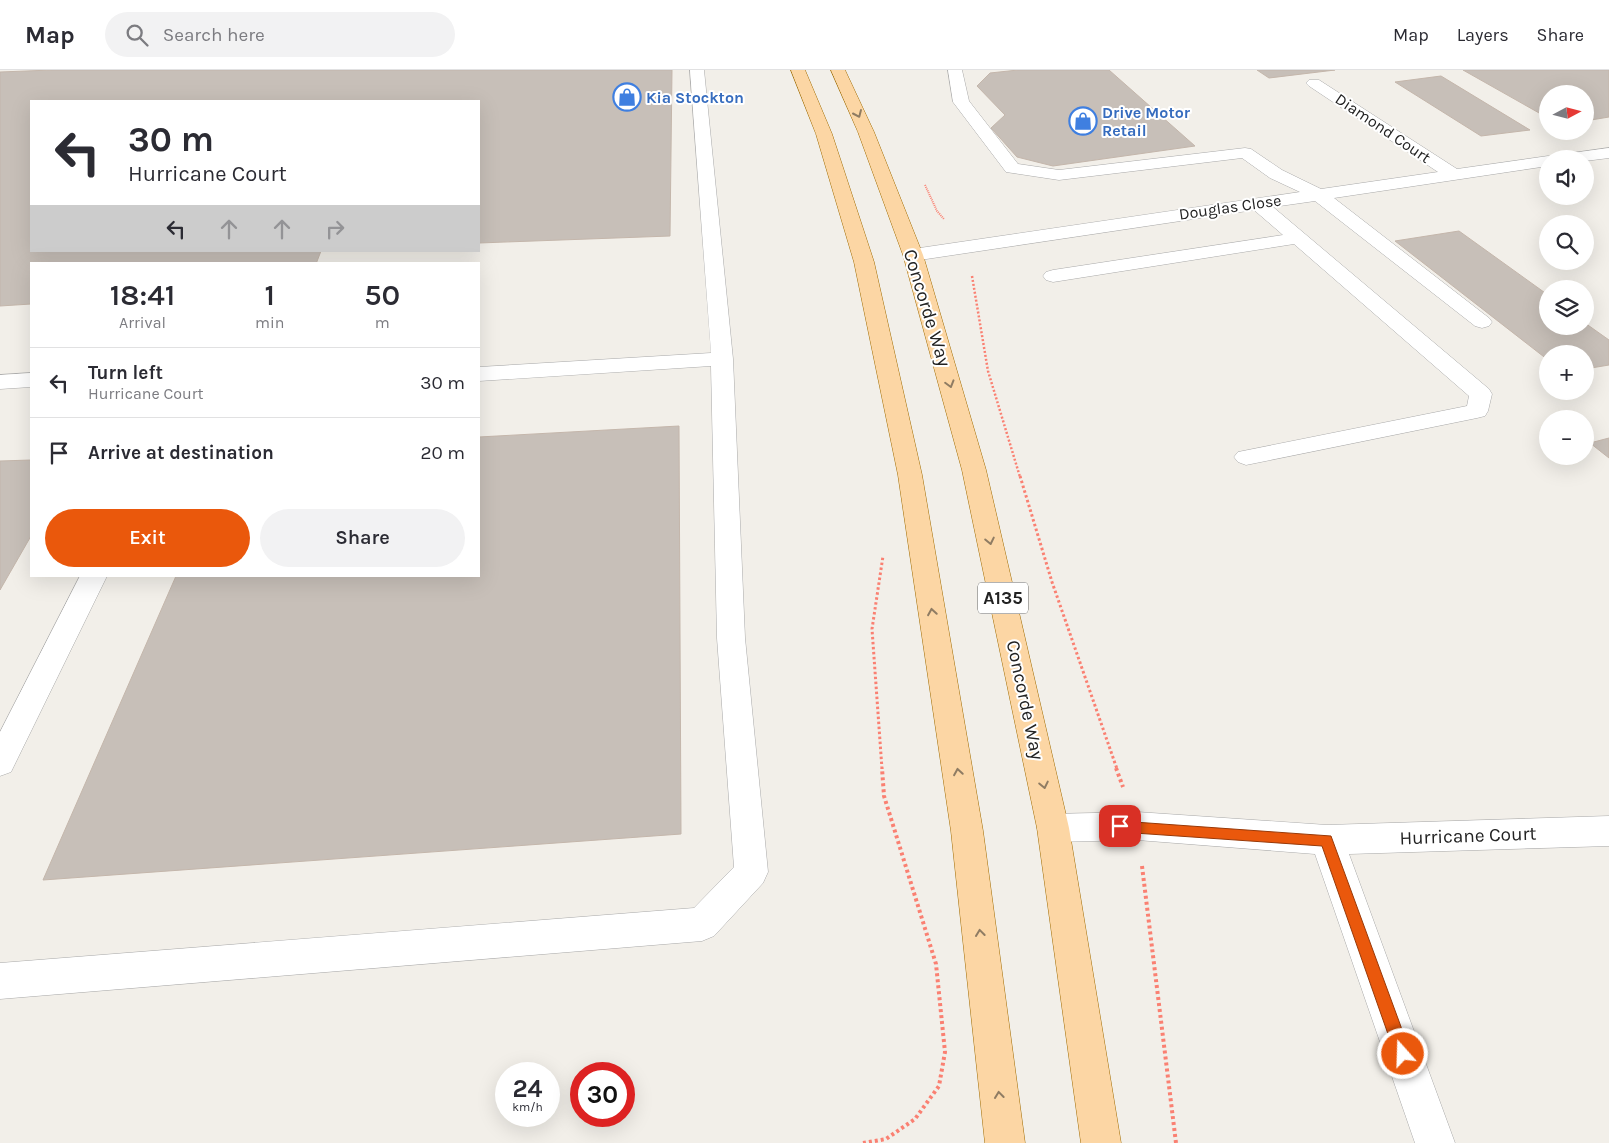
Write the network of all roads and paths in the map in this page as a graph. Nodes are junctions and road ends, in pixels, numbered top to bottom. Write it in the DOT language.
graph roads {
  1 [pos="697,70"];
  2 [pos="798,70"];
  3 [pos="838,70"];
  4 [pos="955,70"];
  5 [pos="1314,83"];
  6 [pos="1609,153"];
  7 [pos="1594,155"];
  8 [pos="1539,162"];
  9 [pos="1452,174"];
  10 [pos="924,184"];
  11 [pos="1317,194"];
  12 [pos="1257,203"];
  13 [pos="1299,238"];
  14 [pos="967,246"];
  15 [pos="913,255"];
  16 [pos="1053,276"];
  17 [pos="1482,322"];
  18 [pos="722,359"];
  19 [pos="480,374"];
  20 [pos="30,380"];
  21 [pos="0,382"];
  22 [pos="1246,457"];
  23 [pos="884,552"];
  24 [pos="93,577"];
  25 [pos="0,762"];
  26 [pos="1137,826"];
  27 [pos="1053,828"];
  28 [pos="1609,831"];
  29 [pos="1326,840"];
  30 [pos="0,981"];
  31 [pos="863,1143"];
  32 [pos="1005,1143"];
  33 [pos="1101,1143"];
  34 [pos="1176,1143"];
  35 [pos="1435,1143"];
  1 -- 18 [label="street"];
  32 -- 2 [label="main road, one-way"];
  3 -- 15 [label="main road, Concorde Way / A135, one-way"];
  4 -- 11 [label="street"];
  5 -- 9 [label="street, Diamond Court"];
  6 -- 7 [label="street"];
  8 -- 9 [label="street, Douglas Close"];
  9 -- 11 [label="street, Douglas Close"];
  10 -- 14 [label="path"];
  11 -- 12 [label="street, Douglas Close"];
  11 -- 17 [label="street"];
  12 -- 13 [label="street"];
  12 -- 14 [label="street, Douglas Close"];
  13 -- 16 [label="street"];
  13 -- 22 [label="street"];
  14 -- 15 [label="street, Douglas Close"];
  14 -- 26 [label="path"];
  15 -- 27 [label="main road, Concorde Way / A135, one-way"];
  18 -- 19 [label="street"];
  18 -- 30 [label="street"];
  20 -- 21 [label="street"];
  23 -- 31 [label="path"];
  24 -- 25 [label="street"];
  26 -- 27 [label="street, Hurricane Court"];
  26 -- 29 [label="street, Hurricane Court"];
  26 -- 34 [label="path"];
  27 -- 33 [label="main road, Concorde Way / A135"];
  28 -- 29 [label="street, Hurricane Court"];
  29 -- 35 [label="street"];
}
